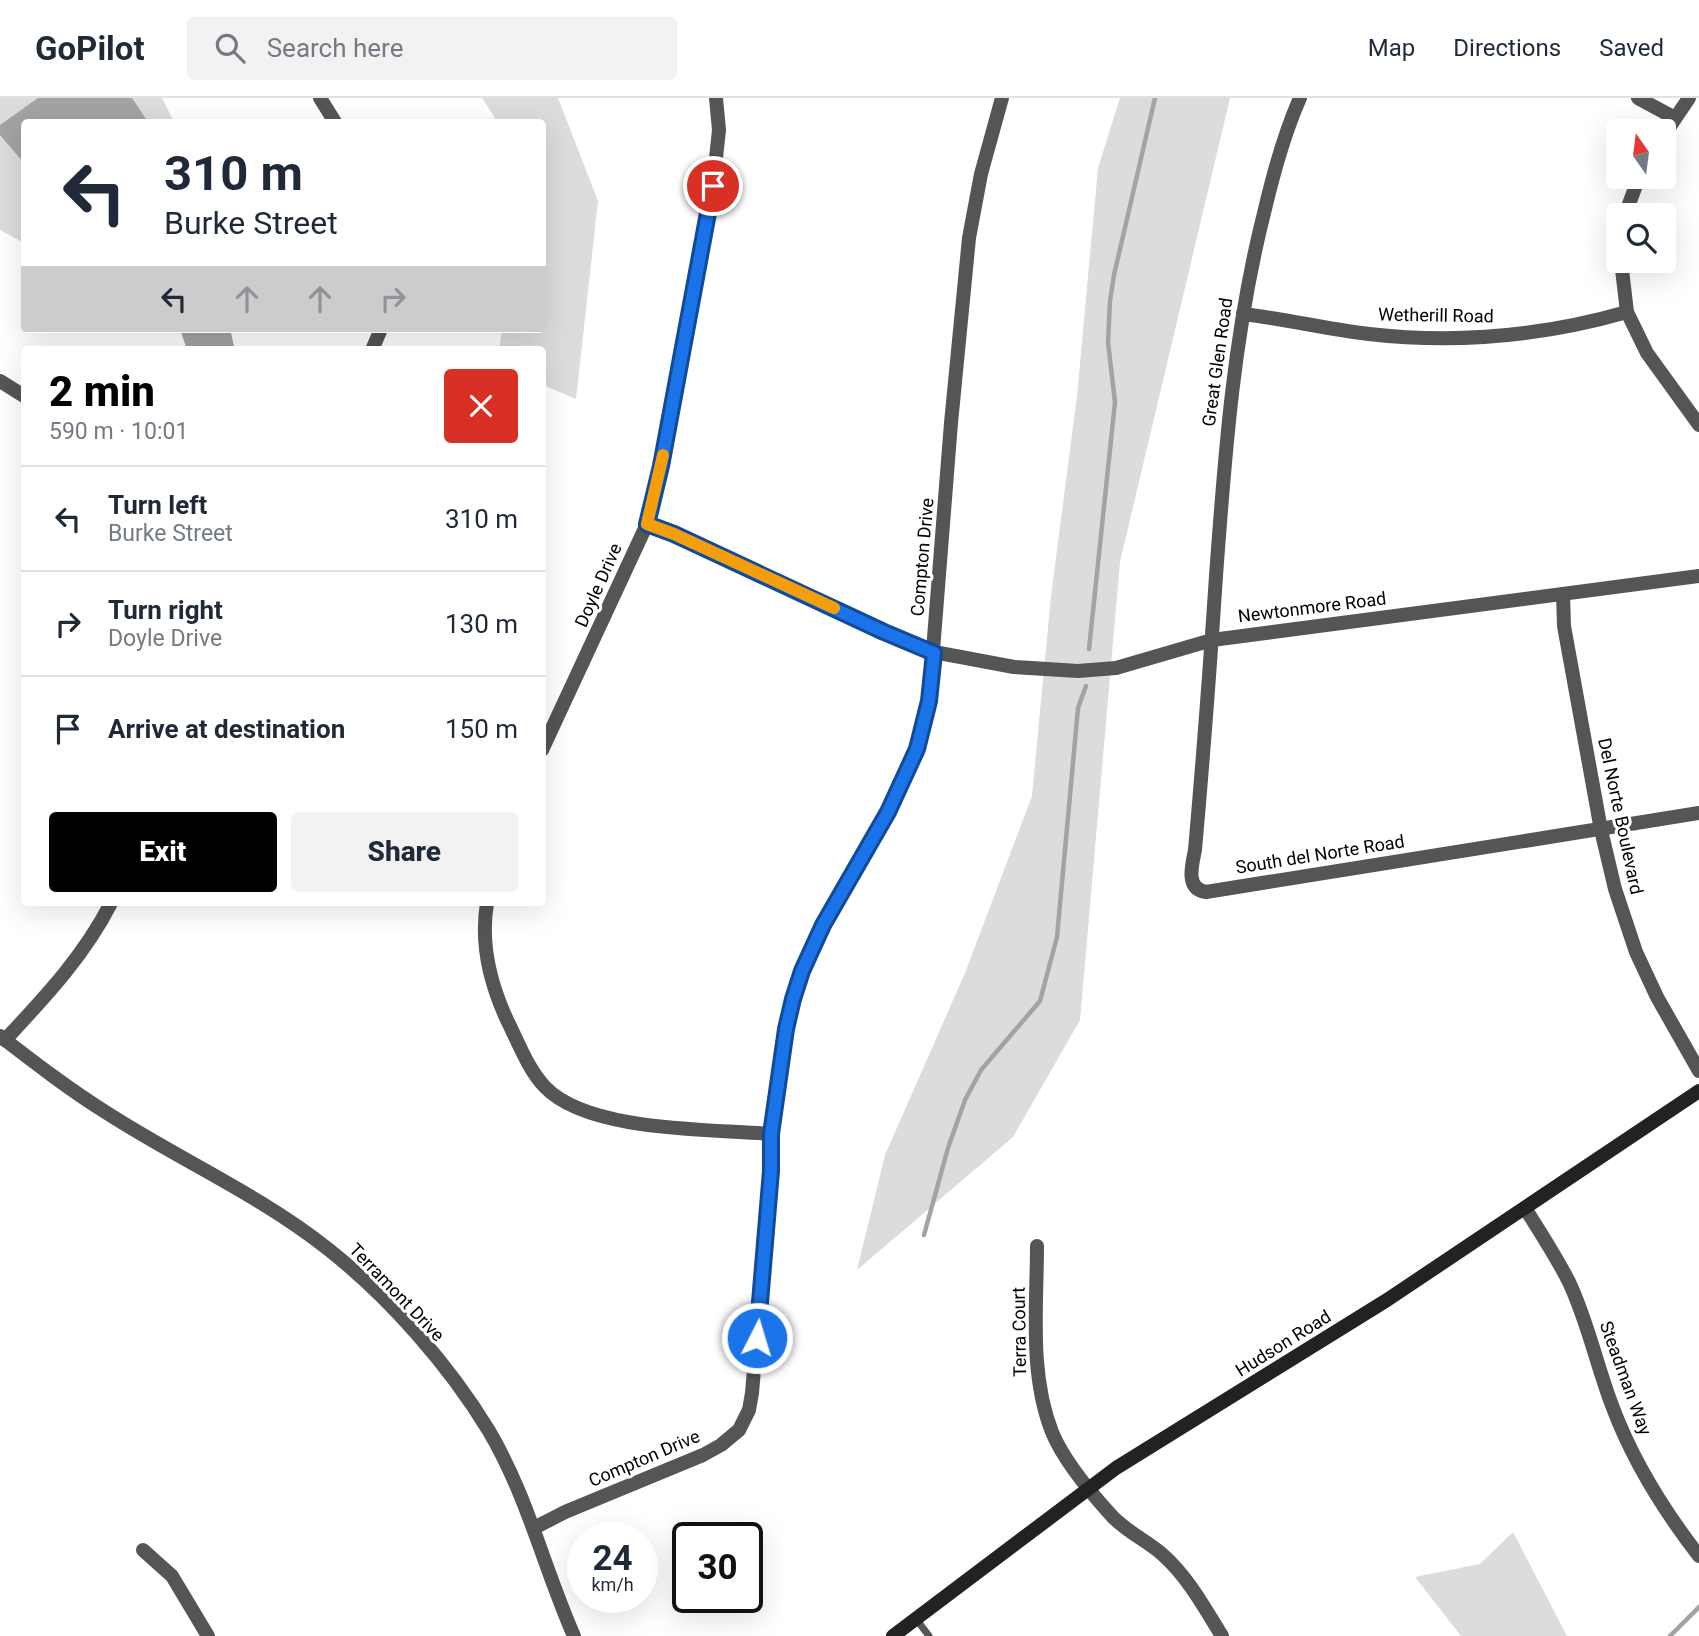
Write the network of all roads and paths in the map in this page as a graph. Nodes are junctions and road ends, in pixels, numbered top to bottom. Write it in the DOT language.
graph roads {
  1 [pos="320,98"];
  2 [pos="716,98"];
  3 [pos="1002,98"];
  4 [pos="1300,98"];
  5 [pos="1638,98"];
  6 [pos="1689,98"];
  7 [pos="1675,118"];
  8 [pos="333,119"];
  9 [pos="1622,273"];
  10 [pos="1627,312"];
  11 [pos="1242,314"];
  12 [pos="0,381"];
  13 [pos="21,394"];
  14 [pos="1699,425"];
  15 [pos="647,524"];
  16 [pos="1699,576"];
  17 [pos="1563,594"];
  18 [pos="1212,639"];
  19 [pos="934,653"];
  20 [pos="546,741"];
  21 [pos="1699,813"];
  22 [pos="1601,830"];
  23 [pos="110,906"];
  24 [pos="487,906"];
  25 [pos="3,1038"];
  26 [pos="1699,1070"];
  27 [pos="1699,1091"];
  28 [pos="771,1134"];
  29 [pos="1525,1208"];
  30 [pos="1037,1246"];
  31 [pos="1089,1488"];
  32 [pos="534,1528"];
  33 [pos="143,1550"];
  34 [pos="1699,1556"];
  35 [pos="916,1619"];
  36 [pos="207,1636"];
  37 [pos="574,1636"];
  38 [pos="893,1636"];
  39 [pos="929,1636"];
  40 [pos="1222,1636"];
  1 -- 8 [label="street"];
  2 -- 15 [label="street, Doyle Drive"];
  3 -- 19 [label="street, Compton Drive"];
  4 -- 11 [label="street, Great Glen Road"];
  5 -- 7 [label="street"];
  6 -- 7 [label="street"];
  9 -- 10 [label="street"];
  10 -- 11 [label="street, Wetherill Road"];
  10 -- 14 [label="street"];
  11 -- 18 [label="street, Great Glen Road"];
  12 -- 13 [label="street"];
  15 -- 19 [label="street, Newtonmore Road"];
  15 -- 20 [label="street, Doyle Drive"];
  16 -- 17 [label="street, Newtonmore Road"];
  17 -- 18 [label="street, Newtonmore Road"];
  17 -- 22 [label="street, Del Norte Boulevard"];
  18 -- 19 [label="street, Newtonmore Road"];
  18 -- 22 [label="street, South del Norte Road"];
  19 -- 28 [label="street, Compton Drive"];
  21 -- 22 [label="street, South del Norte Road"];
  22 -- 26 [label="street, Del Norte Boulevard"];
  23 -- 25 [label="street"];
  24 -- 28 [label="street"];
  25 -- 32 [label="street, Terramont Drive"];
  27 -- 29 [label="street, Hudson Road"];
  28 -- 32 [label="street, Compton Drive"];
  29 -- 31 [label="street, Hudson Road"];
  29 -- 34 [label="street, Steadman Way"];
  30 -- 31 [label="street, Terra Court"];
  31 -- 35 [label="street, Hudson Road"];
  31 -- 40 [label="street, Terra Court"];
  32 -- 37 [label="street, Terramont Drive"];
  33 -- 36 [label="street"];
  35 -- 38 [label="street, Hudson Road"];
  35 -- 39 [label="lane"];
}
